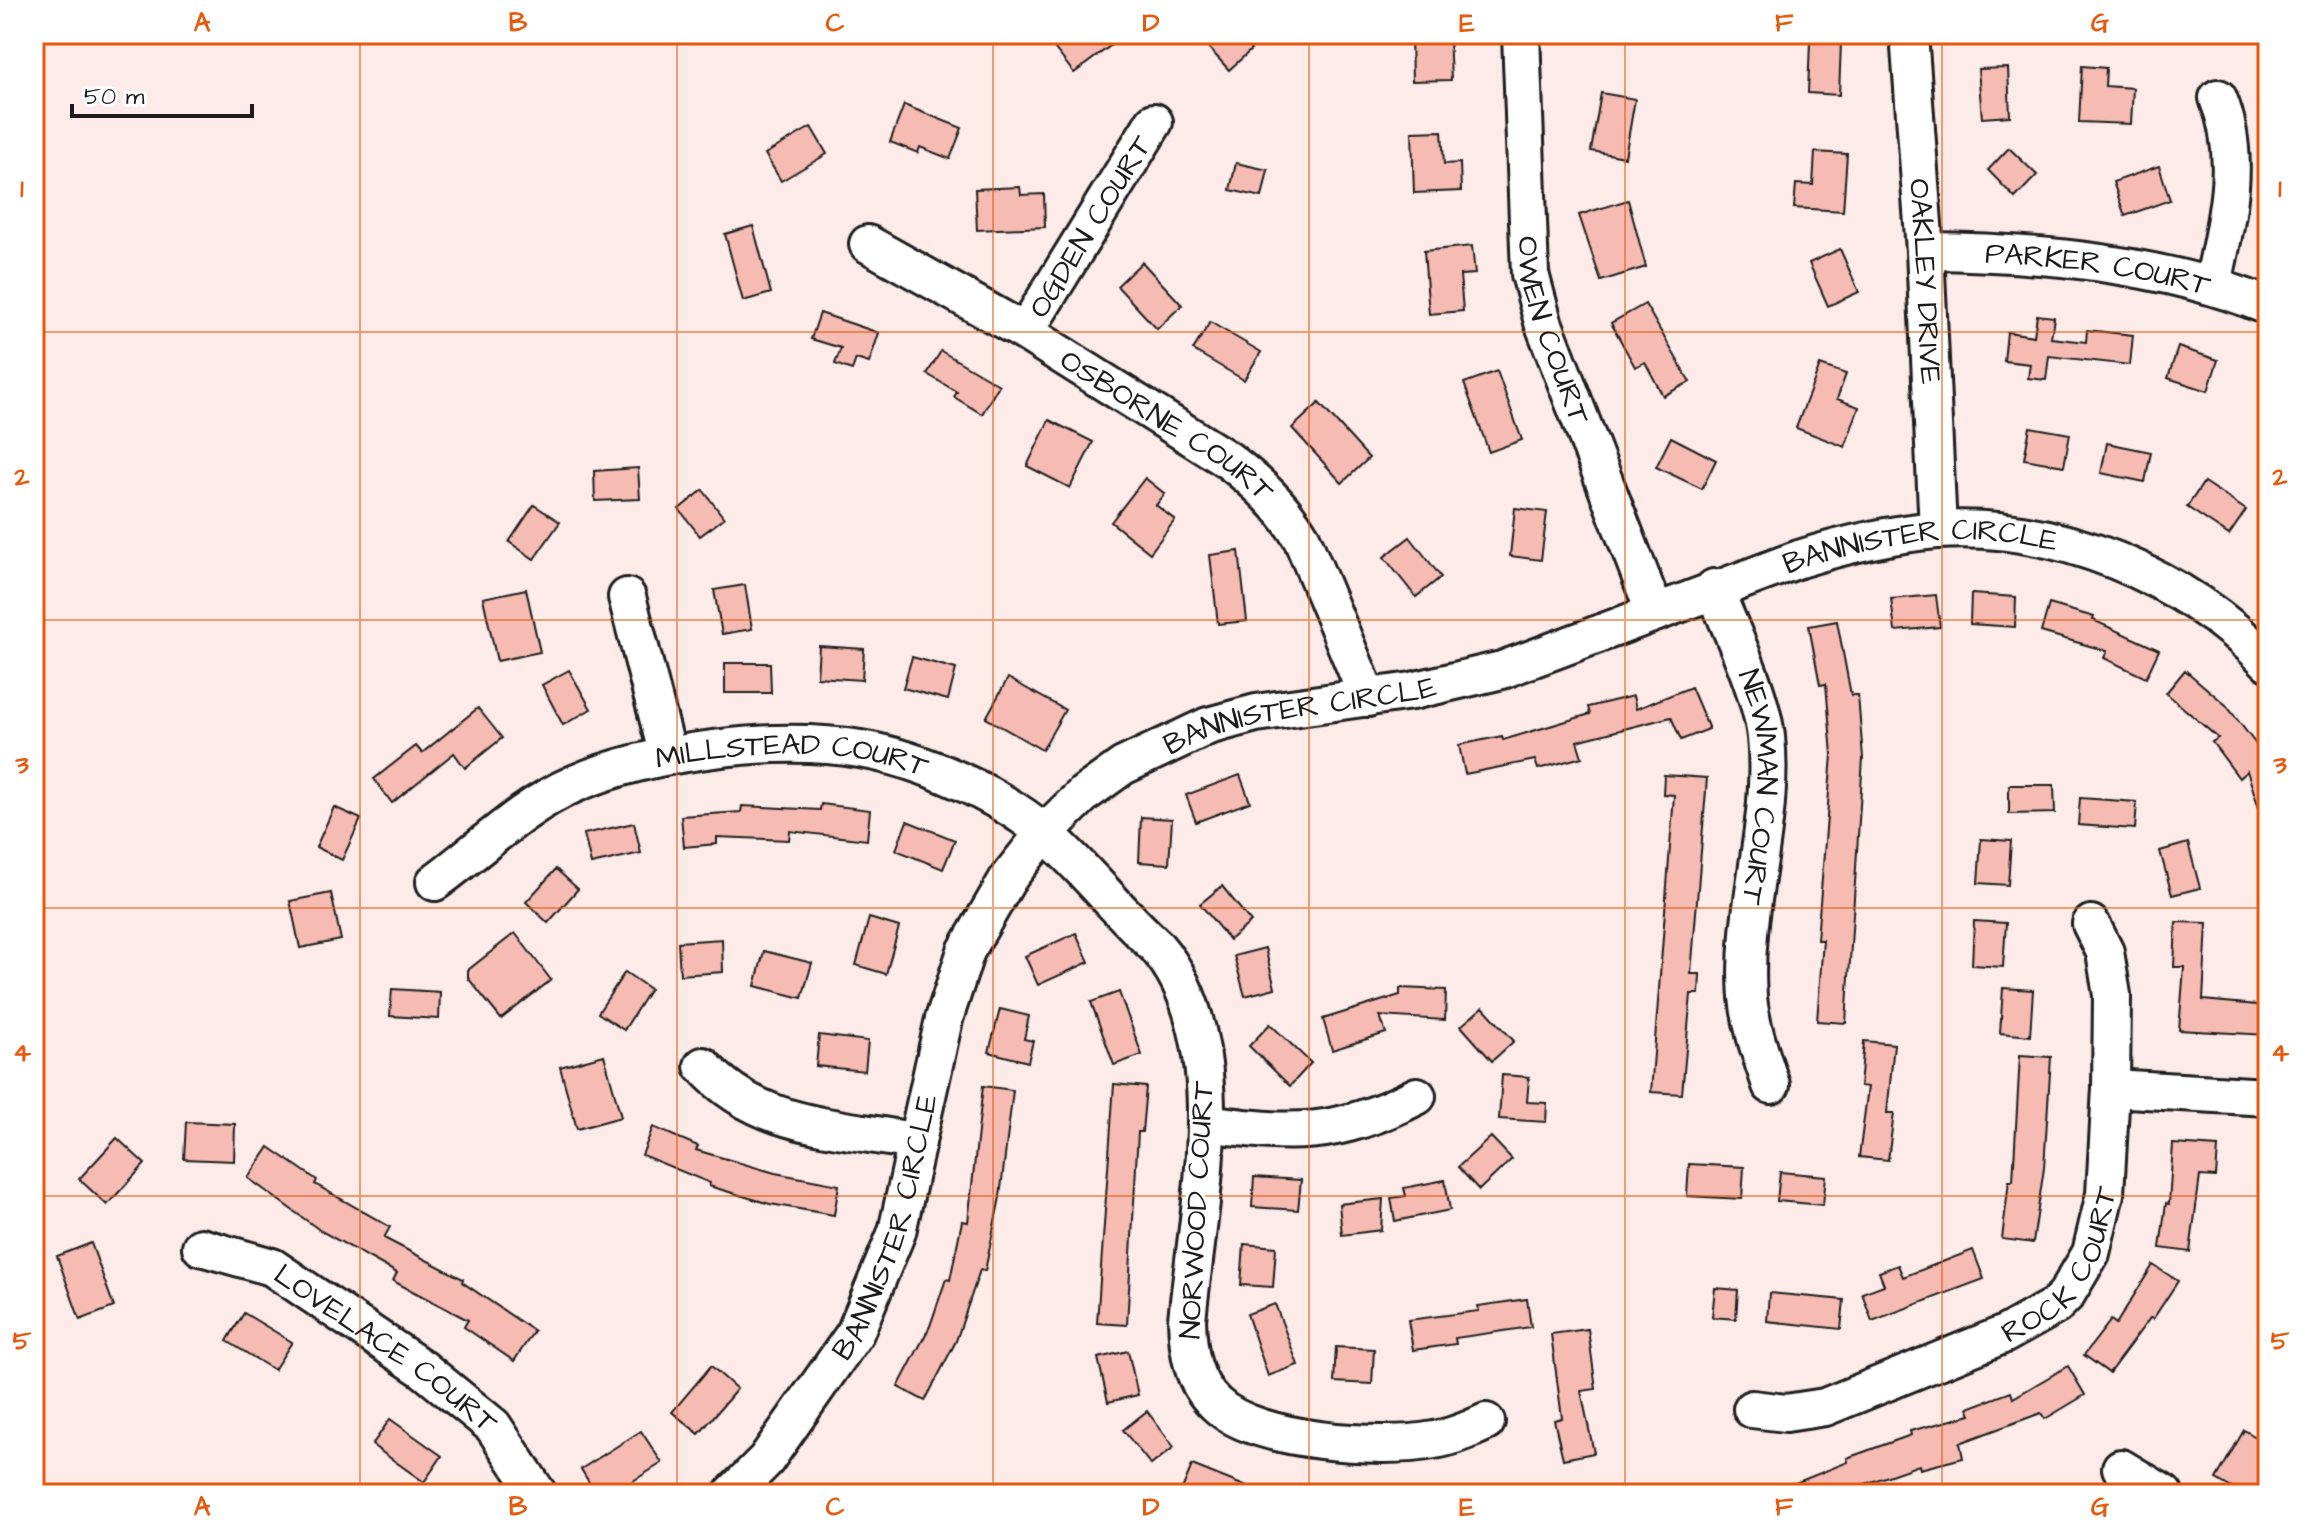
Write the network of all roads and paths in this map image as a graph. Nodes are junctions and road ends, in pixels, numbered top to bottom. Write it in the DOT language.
graph roads {
  1 [pos="1521,34"];
  2 [pos="1909,34"];
  3 [pos="2218,98"];
  4 [pos="1154,122"];
  5 [pos="868,244"];
  6 [pos="1925,251"];
  7 [pos="2213,284"];
  8 [pos="2268,306"];
  9 [pos="1025,332"];
  10 [pos="1938,530"];
  11 [pos="1714,588"];
  12 [pos="627,597"];
  13 [pos="1654,611"];
  14 [pos="2268,662"];
  15 [pos="1368,698"];
  16 [pos="668,756"];
  17 [pos="1044,833"];
  18 [pos="435,882"];
  19 [pos="2091,924"];
  20 [pos="703,1066"];
  21 [pos="1771,1085"];
  22 [pos="2111,1088"];
  23 [pos="1417,1096"];
  24 [pos="2268,1097"];
  25 [pos="1206,1123"];
  26 [pos="917,1142"];
  27 [pos="201,1247"];
  28 [pos="1752,1409"];
  29 [pos="1486,1422"];
  30 [pos="2121,1468"];
  31 [pos="538,1494"];
  32 [pos="732,1494"];
  33 [pos="2164,1494"];
  1 -- 13 [label="street, OWEN COURT"];
  2 -- 6 [label="street, OAKLEY DRIVE"];
  3 -- 7 [label="street"];
  4 -- 9 [label="street, OGDEN COURT"];
  5 -- 9 [label="street, OSBORNE COURT"];
  6 -- 7 [label="street, PARKER COURT"];
  6 -- 10 [label="street, OAKLEY DRIVE"];
  7 -- 8 [label="street, PARKER COURT"];
  9 -- 15 [label="street, OSBORNE COURT"];
  10 -- 11 [label="street, BANNISTER CIRCLE"];
  10 -- 14 [label="street, BANNISTER CIRCLE"];
  11 -- 13 [label="street, BANNISTER CIRCLE"];
  11 -- 21 [label="street, NEWMAN COURT"];
  12 -- 16 [label="street"];
  13 -- 15 [label="street, BANNISTER CIRCLE"];
  15 -- 17 [label="street, BANNISTER CIRCLE"];
  16 -- 17 [label="street, MILLSTEAD COURT"];
  16 -- 18 [label="street, MILLSTEAD COURT"];
  17 -- 25 [label="street, NORWOOD COURT"];
  17 -- 26 [label="street, BANNISTER CIRCLE"];
  19 -- 22 [label="street, ROCK COURT"];
  20 -- 26 [label="street"];
  22 -- 24 [label="street"];
  22 -- 28 [label="street, ROCK COURT"];
  23 -- 25 [label="street"];
  25 -- 29 [label="street, NORWOOD COURT"];
  26 -- 32 [label="street, BANNISTER CIRCLE"];
  27 -- 31 [label="street, LOVELACE COURT"];
  30 -- 33 [label="street"];
}
